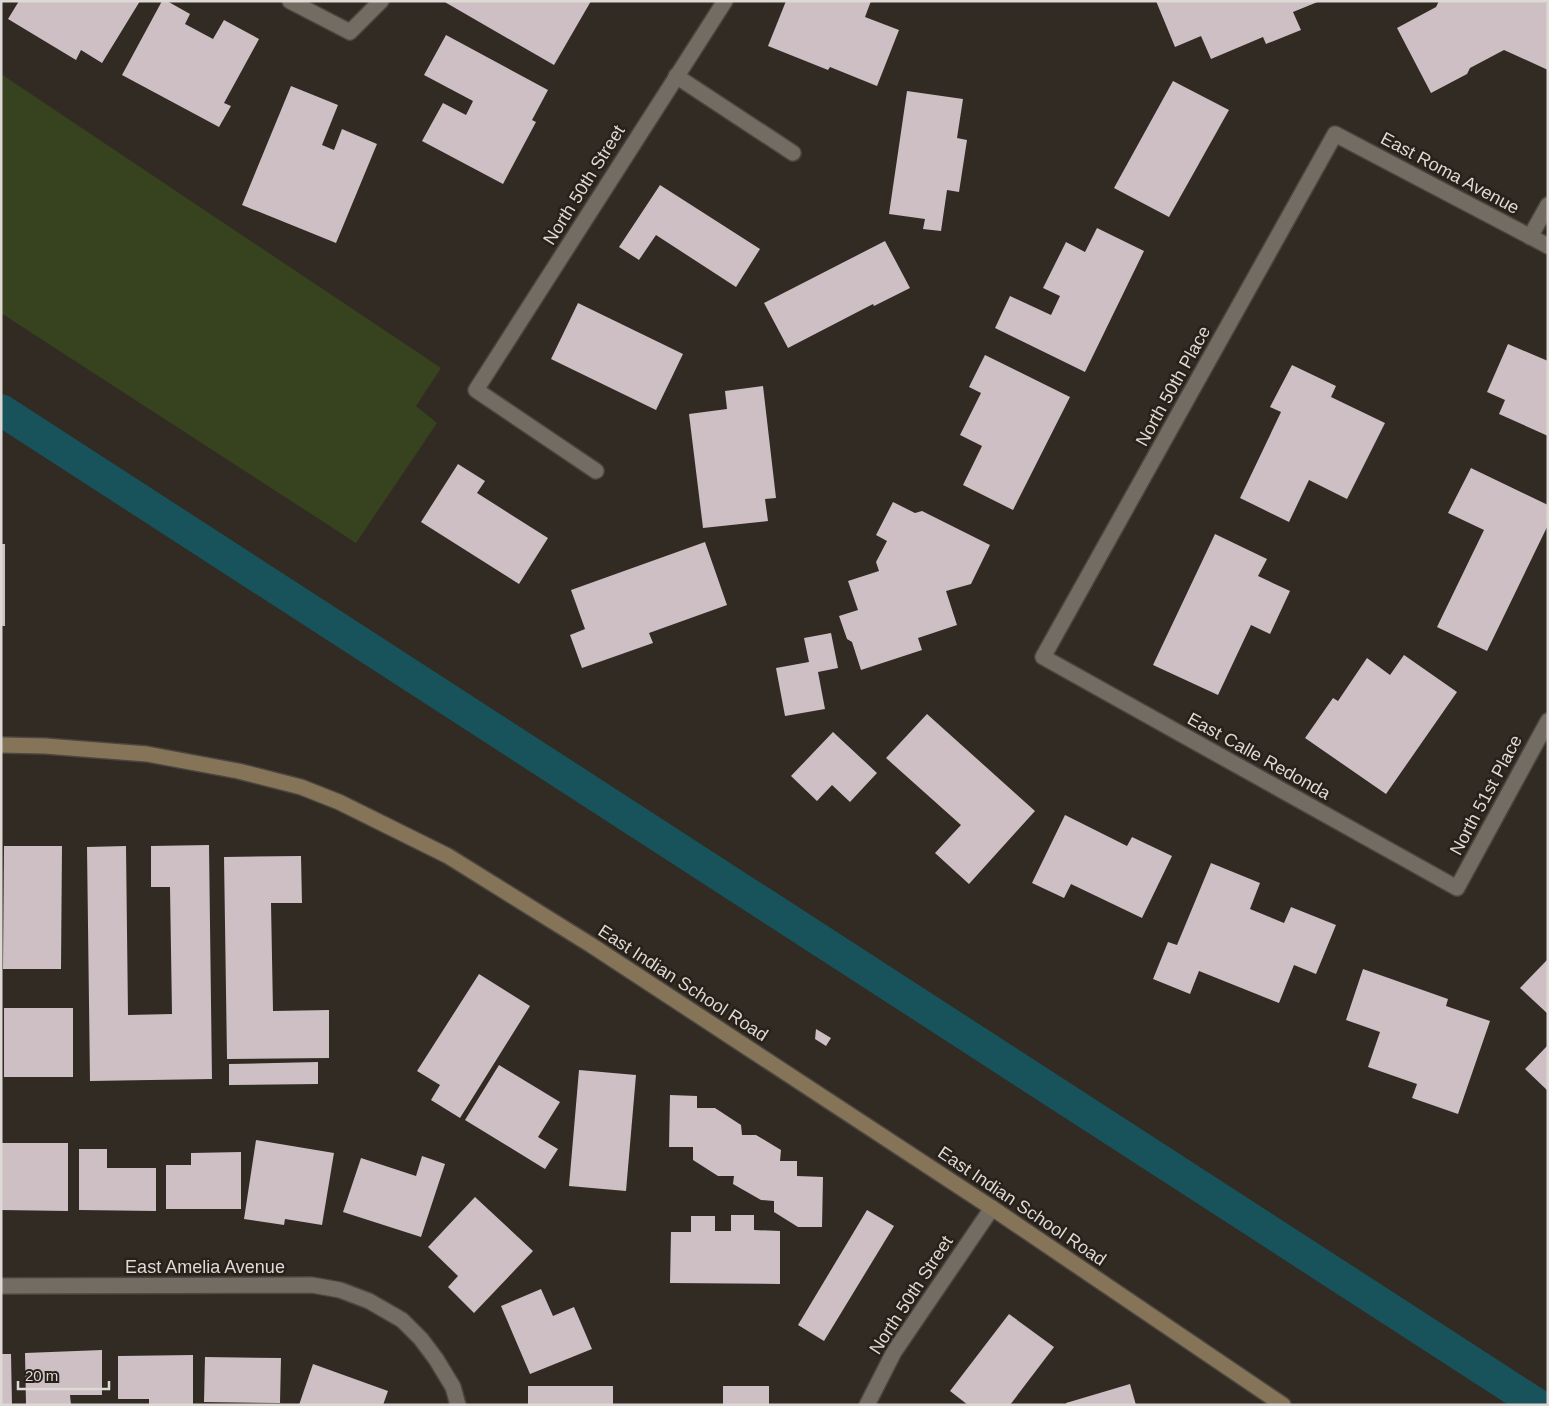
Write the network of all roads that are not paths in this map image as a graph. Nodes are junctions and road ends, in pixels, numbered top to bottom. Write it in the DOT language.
graph roads {
  1 [pos="290,1"];
  2 [pos="381,1"];
  3 [pos="725,1"];
  4 [pos="676,76"];
  5 [pos="1335,134"];
  6 [pos="793,153"];
  7 [pos="1548,205"];
  8 [pos="1530,237"];
  9 [pos="1548,246"];
  10 [pos="596,471"];
  11 [pos="1043,658"];
  12 [pos="1548,721"];
  13 [pos="1,745"];
  14 [pos="1458,888"];
  15 [pos="992,1208"];
  16 [pos="1,1286"];
  17 [pos="458,1405"];
  18 [pos="867,1405"];
  19 [pos="1283,1405"];
  1 -- 2 [label="street"];
  3 -- 4 [label="street, North 50th Street"];
  4 -- 6 [label="street"];
  4 -- 10 [label="street, North 50th Street"];
  5 -- 8 [label="street, East Roma Avenue"];
  5 -- 11 [label="street, North 50th Place"];
  7 -- 8 [label="street"];
  8 -- 9 [label="street, East Roma Avenue"];
  11 -- 14 [label="street, East Calle Redonda"];
  12 -- 14 [label="street, North 51st Place"];
  13 -- 15 [label="main road, East Indian School Road"];
  15 -- 18 [label="street, North 50th Street"];
  15 -- 19 [label="main road, East Indian School Road"];
  16 -- 17 [label="street, East Amelia Avenue"];
}
